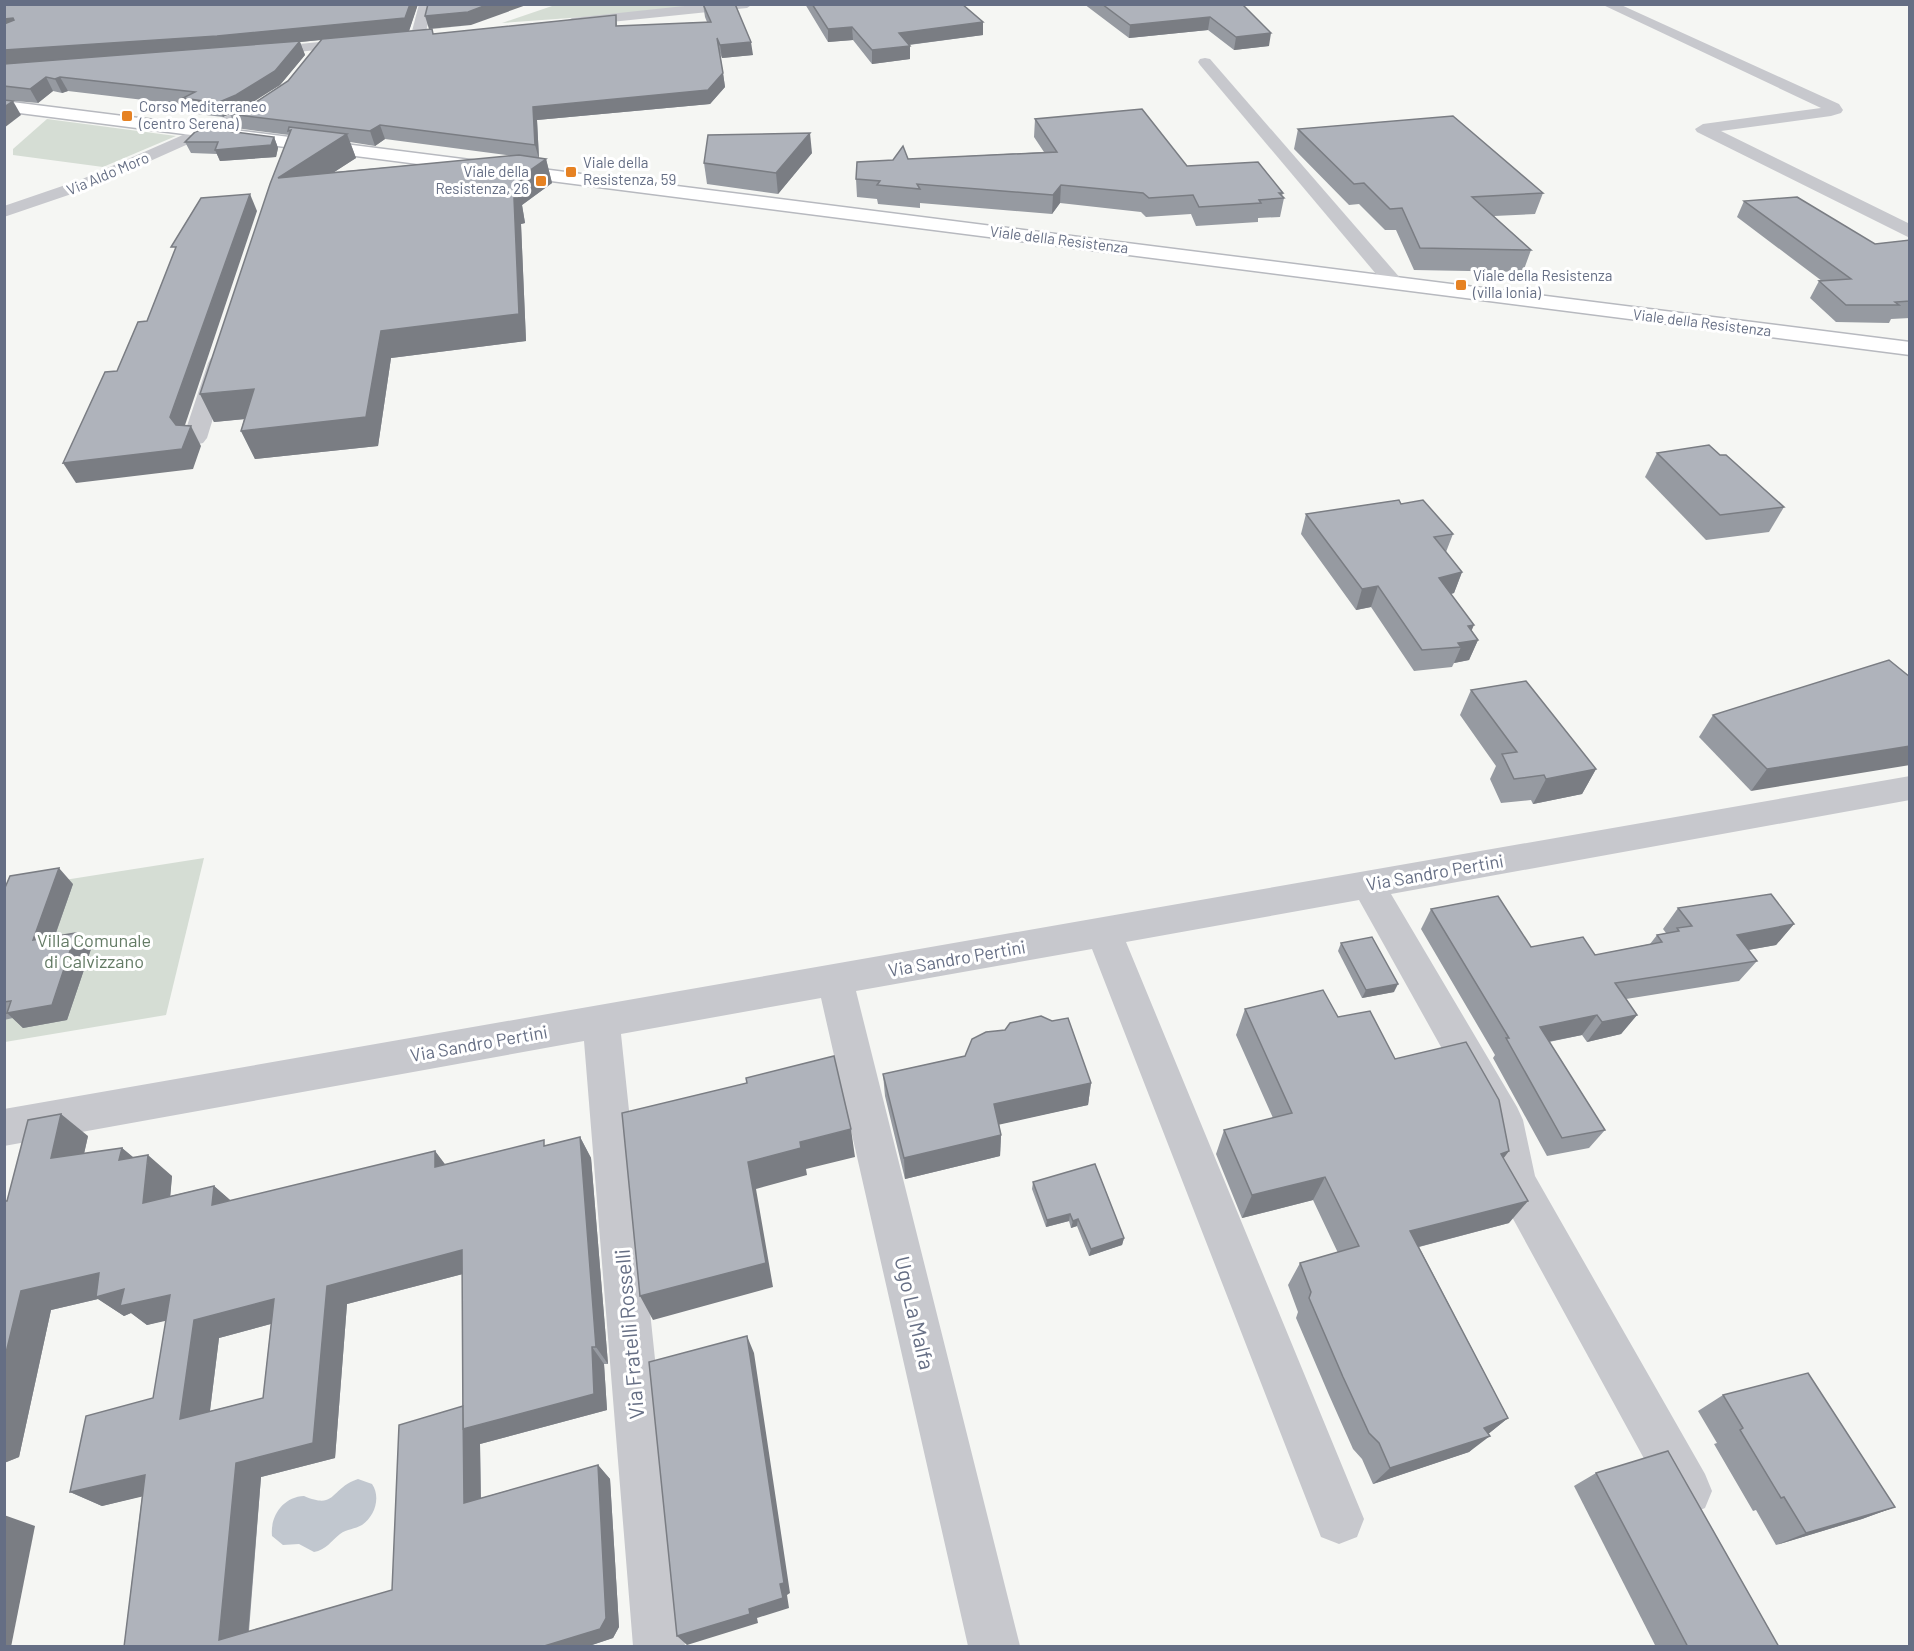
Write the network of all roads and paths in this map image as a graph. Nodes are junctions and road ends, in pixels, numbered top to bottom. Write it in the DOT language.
graph roads {
  1 [pos="426,4"];
  2 [pos="747,4"];
  3 [pos="1607,4"];
  4 [pos="693,7"];
  5 [pos="555,24"];
  6 [pos="419,35"];
  7 [pos="375,40"];
  8 [pos="321,46"];
  9 [pos="244,54"];
  10 [pos="310,62"];
  11 [pos="1205,62"];
  12 [pos="288,90"];
  13 [pos="4,106"];
  14 [pos="209,131"];
  15 [pos="291,141"];
  16 [pos="284,164"];
  17 [pos="4,212"];
  18 [pos="1910,232"];
  19 [pos="1394,283"];
  20 [pos="224,347"];
  21 [pos="1910,349"];
  22 [pos="195,438"];
  23 [pos="1910,788"];
  24 [pos="1368,885"];
  25 [pos="1104,933"];
  26 [pos="835,980"];
  27 [pos="601,1022"];
  28 [pos="4,1128"];
  29 [pos="1339,1519"];
  30 [pos="1706,1522"];
  31 [pos="659,1647"];
  32 [pos="994,1647"];
  1 -- 6 [label="street"];
  2 -- 4 [label="street"];
  3 -- 18 [label="street"];
  4 -- 5 [label="street"];
  7 -- 8 [label="street"];
  8 -- 9 [label="street"];
  8 -- 10 [label="street"];
  11 -- 19 [label="street"];
  12 -- 14 [label="street, Via Aldo Moro"];
  13 -- 14 [label="main road, Viale della Resistenza"];
  14 -- 15 [label="main road, Viale della Resistenza"];
  14 -- 17 [label="street, Via Aldo Moro"];
  15 -- 16 [label="street"];
  15 -- 19 [label="main road, Viale della Resistenza"];
  19 -- 21 [label="main road, Viale della Resistenza"];
  20 -- 22 [label="street"];
  23 -- 24 [label="street, Via Sandro Pertini"];
  24 -- 25 [label="street, Via Sandro Pertini"];
  24 -- 30 [label="street"];
  25 -- 26 [label="street, Via Sandro Pertini"];
  25 -- 29 [label="street"];
  26 -- 27 [label="street, Via Sandro Pertini"];
  26 -- 32 [label="street, Ugo La Malfa"];
  27 -- 28 [label="street, Via Sandro Pertini"];
  27 -- 31 [label="street, Via Fratelli Rosselli"];
}
